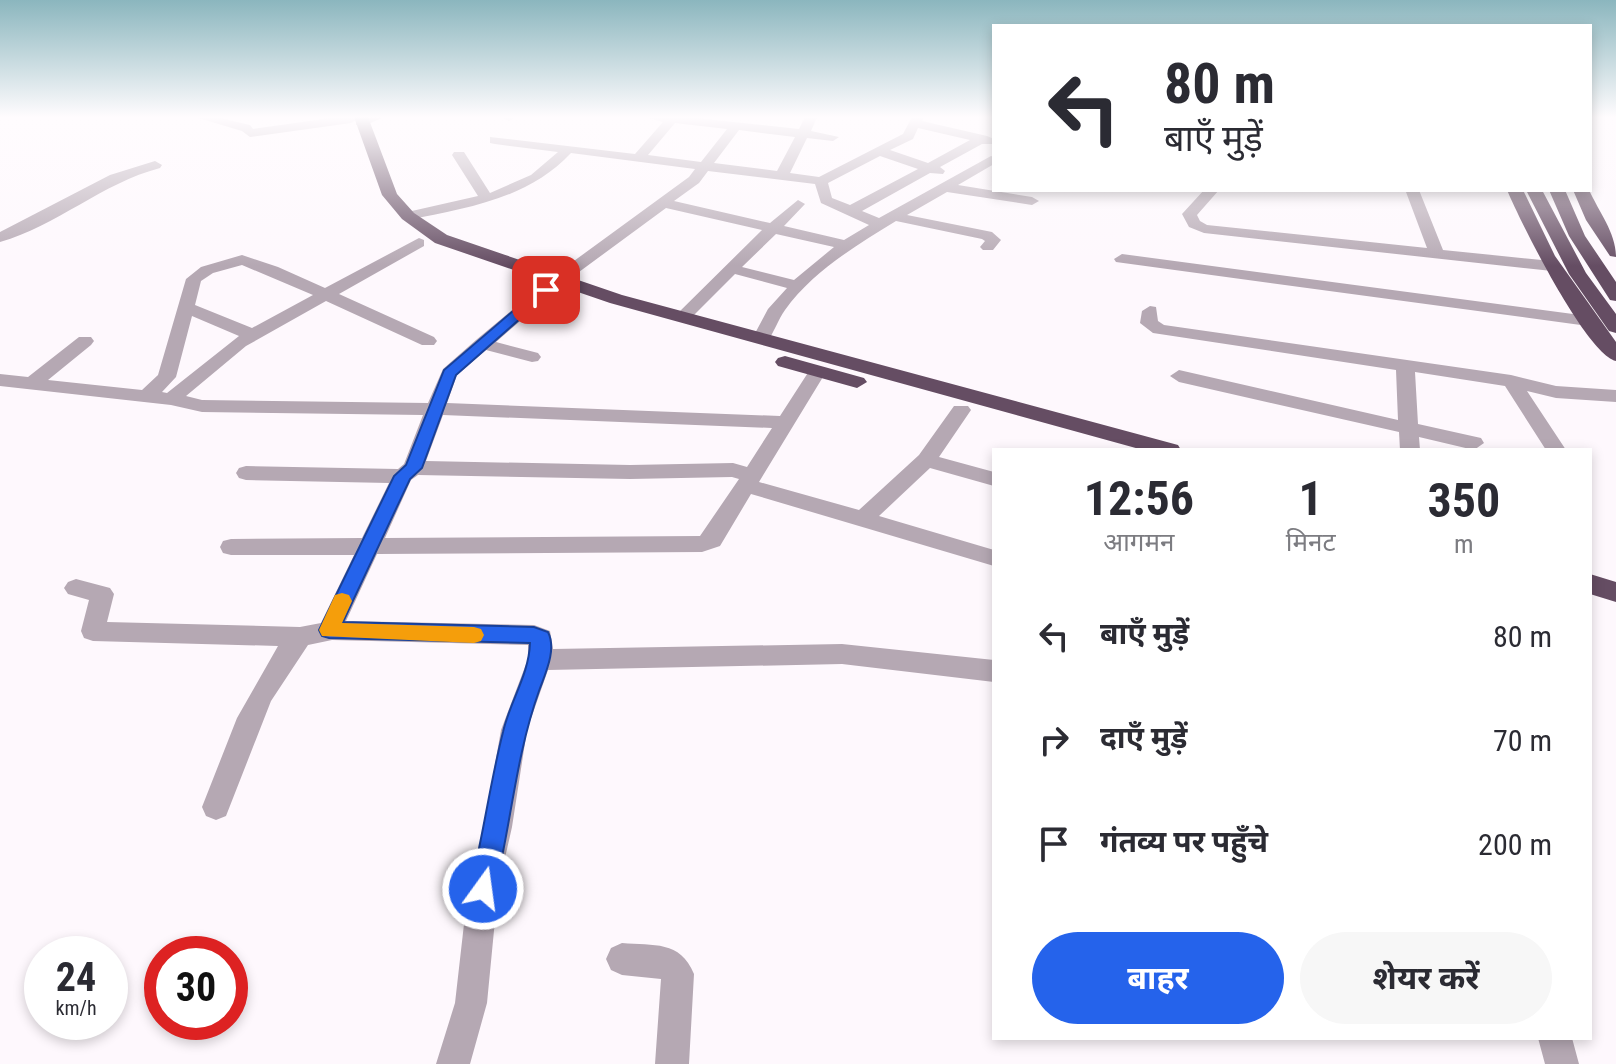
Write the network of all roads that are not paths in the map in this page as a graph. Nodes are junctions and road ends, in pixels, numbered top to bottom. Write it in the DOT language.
graph roads {
  1 [pos="150,167"];
  2 [pos="368,167"];
  3 [pos="379,167"];
  4 [pos="466,167"];
  5 [pos="552,167"];
  6 [pos="705,167"];
  7 [pos="787,167"];
  8 [pos="849,167"];
  9 [pos="923,167"];
  10 [pos="935,167"];
  11 [pos="981,167"];
  12 [pos="930,169"];
  13 [pos="782,176"];
  14 [pos="821,181"];
  15 [pos="955,184"];
  16 [pos="1206,192"];
  17 [pos="1413,192"];
  18 [pos="1516,192"];
  19 [pos="1535,192"];
  20 [pos="1558,192"];
  21 [pos="1582,192"];
  22 [pos="486,198"];
  23 [pos="1032,201"];
  24 [pos="664,203"];
  25 [pos="798,204"];
  26 [pos="850,211"];
  27 [pos="408,216"];
  28 [pos="889,221"];
  29 [pos="773,227"];
  30 [pos="0,237"];
  31 [pos="419,243"];
  32 [pos="849,246"];
  33 [pos="988,247"];
  34 [pos="1616,252"];
  35 [pos="1437,253"];
  36 [pos="1122,259"];
  37 [pos="1552,266"];
  38 [pos="732,269"];
  39 [pos="552,285"];
  40 [pos="795,285"];
  41 [pos="1616,296"];
  42 [pos="327,297"];
  43 [pos="185,307"];
  44 [pos="1150,311"];
  45 [pos="682,317"];
  46 [pos="1588,321"];
  47 [pos="1616,327"];
  48 [pos="255,336"];
  49 [pos="761,339"];
  50 [pos="85,341"];
  51 [pos="428,341"];
  52 [pos="482,344"];
  53 [pos="785,354"];
  54 [pos="1616,355"];
  55 [pos="532,357"];
  56 [pos="1405,366"];
  57 [pos="817,372"];
  58 [pos="1179,376"];
  59 [pos="0,380"];
  60 [pos="1511,381"];
  61 [pos="31,384"];
  62 [pos="1616,396"];
  63 [pos="145,397"];
  64 [pos="171,399"];
  65 [pos="436,409"];
  66 [pos="961,410"];
  67 [pos="786,422"];
  68 [pos="1409,428"];
  69 [pos="1474,443"];
  70 [pos="1103,448"];
  71 [pos="1162,448"];
  72 [pos="1410,448"];
  73 [pos="1555,448"];
  74 [pos="926,460"];
  75 [pos="408,472"];
  76 [pos="246,473"];
  77 [pos="992,478"];
  78 [pos="748,481"];
  79 [pos="864,518"];
  80 [pos="368,544"];
  81 [pos="231,547"];
  82 [pos="992,557"];
  83 [pos="1592,570"];
  84 [pos="1616,577"];
  85 [pos="1592,585"];
  86 [pos="76,588"];
  87 [pos="1616,592"];
  88 [pos="329,630"];
  89 [pos="300,637"];
  90 [pos="540,659"];
  91 [pos="992,671"];
  92 [pos="216,807"];
  93 [pos="622,959"];
  94 [pos="1556,1040"];
  95 [pos="453,1064"];
  96 [pos="672,1064"];
  97 [pos="1562,1064"];
  1 -- 30 [label="street"];
  2 -- 31 [label="highway"];
  3 -- 27 [label="highway"];
  4 -- 22 [label="street"];
  5 -- 22 [label="street"];
  6 -- 13 [label="street"];
  6 -- 24 [label="street"];
  7 -- 13 [label="street"];
  8 -- 14 [label="street"];
  9 -- 12 [label="street"];
  10 -- 12 [label="street"];
  11 -- 15 [label="street"];
  12 -- 15 [label="street"];
  12 -- 26 [label="street"];
  13 -- 14 [label="street"];
  14 -- 26 [label="street"];
  15 -- 23 [label="street"];
  15 -- 28 [label="street"];
  16 -- 35 [label="street"];
  17 -- 35 [label="street"];
  18 -- 37 [label="highway"];
  19 -- 47 [label="highway"];
  20 -- 41 [label="highway"];
  21 -- 34 [label="highway"];
  22 -- 27 [label="street"];
  24 -- 29 [label="street"];
  24 -- 39 [label="street"];
  25 -- 29 [label="street"];
  26 -- 28 [label="street"];
  27 -- 39 [label="highway"];
  28 -- 32 [label="street"];
  28 -- 33 [label="street"];
  29 -- 32 [label="street"];
  29 -- 38 [label="street"];
  31 -- 39 [label="highway"];
  31 -- 42 [label="street"];
  32 -- 40 [label="street"];
  35 -- 37 [label="street"];
  36 -- 46 [label="street"];
  37 -- 46 [label="highway"];
  38 -- 40 [label="street"];
  38 -- 45 [label="street"];
  39 -- 45 [label="highway"];
  39 -- 52 [label="street"];
  39 -- 53 [label="highway"];
  40 -- 49 [label="street"];
  42 -- 43 [label="street"];
  42 -- 48 [label="street"];
  42 -- 51 [label="street"];
  43 -- 48 [label="street"];
  43 -- 63 [label="street"];
  44 -- 56 [label="street"];
  45 -- 49 [label="highway"];
  46 -- 54 [label="highway"];
  48 -- 64 [label="street"];
  49 -- 53 [label="highway"];
  50 -- 61 [label="street"];
  52 -- 55 [label="street"];
  52 -- 65 [label="street"];
  53 -- 57 [label="highway"];
  53 -- 71 [label="highway"];
  56 -- 60 [label="street"];
  56 -- 68 [label="street"];
  57 -- 66 [label="highway"];
  57 -- 67 [label="street"];
  58 -- 68 [label="street"];
  59 -- 61 [label="street"];
  60 -- 62 [label="street"];
  60 -- 73 [label="street"];
  61 -- 63 [label="street"];
  63 -- 64 [label="street"];
  64 -- 65 [label="street"];
  65 -- 67 [label="street"];
  65 -- 75 [label="street"];
  66 -- 70 [label="highway"];
  66 -- 74 [label="street"];
  67 -- 78 [label="street"];
  68 -- 69 [label="street"];
  68 -- 72 [label="street"];
  74 -- 77 [label="street"];
  74 -- 79 [label="street"];
  75 -- 76 [label="street"];
  75 -- 78 [label="street"];
  75 -- 80 [label="street"];
  78 -- 79 [label="street"];
  78 -- 80 [label="street"];
  79 -- 82 [label="street"];
  80 -- 81 [label="street"];
  80 -- 88 [label="street"];
  83 -- 84 [label="highway"];
  85 -- 87 [label="highway"];
  86 -- 89 [label="street"];
  88 -- 89 [label="street"];
  88 -- 90 [label="street"];
  89 -- 92 [label="street"];
  90 -- 91 [label="street"];
  90 -- 95 [label="street"];
  93 -- 96 [label="street"];
  94 -- 97 [label="street"];
}
